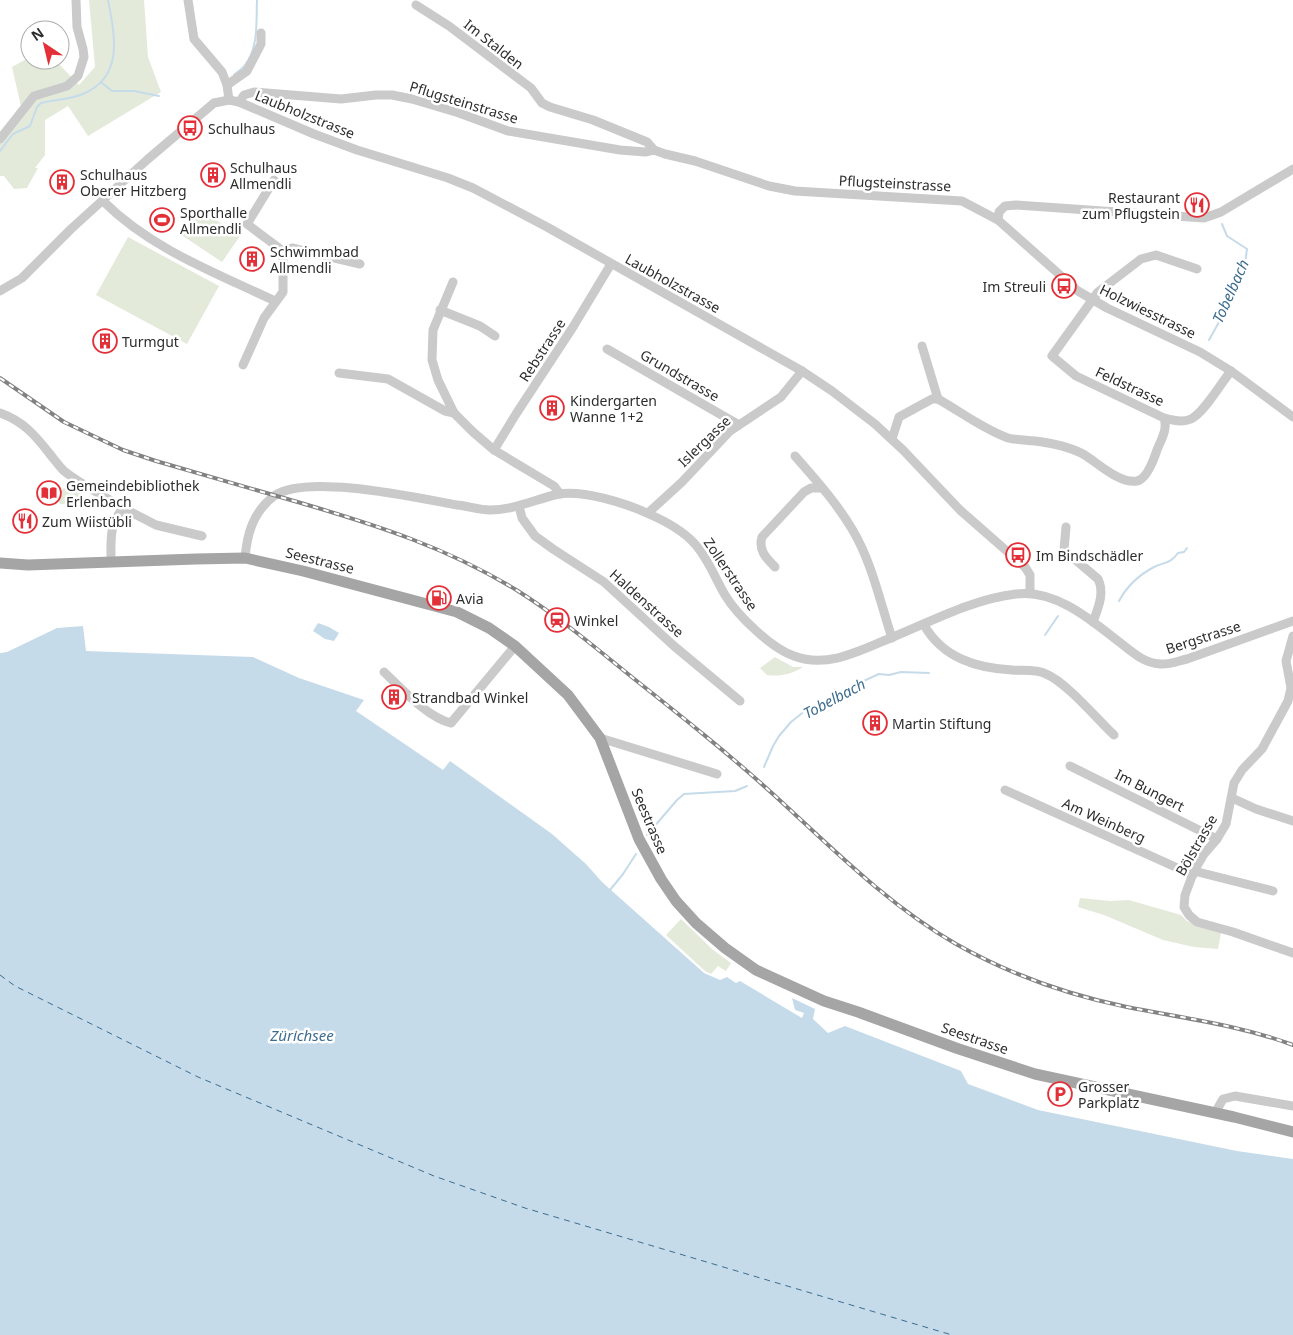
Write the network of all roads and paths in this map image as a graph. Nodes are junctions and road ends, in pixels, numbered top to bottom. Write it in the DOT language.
graph roads {
  1 [pos="76,0"];
  2 [pos="188,0"];
  3 [pos="416,5"];
  4 [pos="261,33"];
  5 [pos="227,85"];
  6 [pos="531,88"];
  7 [pos="229,100"];
  8 [pos="239,102"];
  9 [pos="0,139"];
  10 [pos="654,150"];
  11 [pos="1293,169"];
  12 [pos="274,180"];
  13 [pos="103,201"];
  14 [pos="998,220"];
  15 [pos="283,250"];
  16 [pos="360,264"];
  17 [pos="611,264"];
  18 [pos="1197,269"];
  19 [pos="453,282"];
  20 [pos="0,291"];
  21 [pos="1094,300"];
  22 [pos="275,301"];
  23 [pos="440,310"];
  24 [pos="495,336"];
  25 [pos="922,346"];
  26 [pos="607,349"];
  27 [pos="243,365"];
  28 [pos="802,371"];
  29 [pos="1230,371"];
  30 [pos="339,373"];
  31 [pos="938,399"];
  32 [pos="0,413"];
  33 [pos="454,413"];
  34 [pos="1293,417"];
  35 [pos="1164,418"];
  36 [pos="739,425"];
  37 [pos="892,439"];
  38 [pos="494,450"];
  39 [pos="795,456"];
  40 [pos="822,488"];
  41 [pos="560,494"];
  42 [pos="519,506"];
  43 [pos="123,508"];
  44 [pos="648,513"];
  45 [pos="1066,527"];
  46 [pos="202,536"];
  47 [pos="245,558"];
  48 [pos="111,561"];
  49 [pos="0,563"];
  50 [pos="775,567"];
  51 [pos="1030,593"];
  52 [pos="1293,621"];
  53 [pos="1097,624"];
  54 [pos="924,625"];
  55 [pos="1293,636"];
  56 [pos="892,638"];
  57 [pos="515,646"];
  58 [pos="384,672"];
  59 [pos="740,702"];
  60 [pos="1114,735"];
  61 [pos="600,738"];
  62 [pos="1070,766"];
  63 [pos="717,774"];
  64 [pos="1005,790"];
  65 [pos="1232,798"];
  66 [pos="1293,821"];
  67 [pos="1217,839"];
  68 [pos="1193,873"];
  69 [pos="1273,891"];
  70 [pos="1293,953"];
  71 [pos="1293,1106"];
  72 [pos="1215,1112"];
  73 [pos="1293,1132"];
  1 -- 9 [label="street"];
  2 -- 5 [label="street"];
  3 -- 6 [label="street, Im Stalden"];
  4 -- 5 [label="street"];
  5 -- 7 [label="street"];
  6 -- 10 [label="street, Pflugsteinstrasse"];
  7 -- 8 [label="street, Laubholzstrasse"];
  7 -- 13 [label="street"];
  8 -- 10 [label="street, Pflugsteinstrasse"];
  8 -- 17 [label="street, Laubholzstrasse"];
  10 -- 14 [label="street, Pflugsteinstrasse"];
  11 -- 14 [label="street"];
  12 -- 15 [label="street"];
  13 -- 20 [label="street"];
  13 -- 22 [label="street"];
  14 -- 21 [label="street, Holzwiesstrasse"];
  15 -- 16 [label="street"];
  15 -- 22 [label="street"];
  17 -- 28 [label="street, Laubholzstrasse"];
  17 -- 38 [label="street, Rebstrasse"];
  18 -- 21 [label="street"];
  19 -- 23 [label="street"];
  21 -- 29 [label="street, Holzwiesstrasse"];
  21 -- 35 [label="street, Feldstrasse"];
  22 -- 27 [label="street"];
  23 -- 24 [label="street"];
  23 -- 33 [label="street"];
  25 -- 31 [label="street"];
  26 -- 36 [label="street, Grundstrasse"];
  28 -- 36 [label="street, Islergasse"];
  28 -- 37 [label="street, Laubholzstrasse"];
  29 -- 34 [label="street, Holzwiesstrasse"];
  29 -- 35 [label="street"];
  30 -- 33 [label="street"];
  31 -- 35 [label="street, Feldstrasse"];
  31 -- 37 [label="street"];
  32 -- 43 [label="street"];
  33 -- 38 [label="street"];
  36 -- 44 [label="street, Islergasse"];
  37 -- 51 [label="street, Laubholzstrasse"];
  38 -- 41 [label="street"];
  39 -- 40 [label="street"];
  40 -- 50 [label="street"];
  40 -- 56 [label="street"];
  41 -- 42 [label="street, Zollerstrasse"];
  41 -- 44 [label="street, Zollerstrasse"];
  42 -- 47 [label="street, Zollerstrasse"];
  42 -- 59 [label="street, Haldenstrasse"];
  43 -- 46 [label="street"];
  43 -- 48 [label="street"];
  44 -- 56 [label="street, Zollerstrasse"];
  45 -- 53 [label="street"];
  47 -- 48 [label="main road, Seestrasse"];
  47 -- 57 [label="main road, Seestrasse"];
  48 -- 49 [label="main road, Seestrasse"];
  51 -- 53 [label="street, Zollerstrasse"];
  51 -- 54 [label="street, Zollerstrasse"];
  52 -- 53 [label="street, Bergstrasse"];
  54 -- 56 [label="street, Zollerstrasse"];
  54 -- 60 [label="street"];
  55 -- 65 [label="street, Bölstrasse"];
  57 -- 58 [label="street"];
  57 -- 61 [label="main road, Seestrasse"];
  61 -- 63 [label="street"];
  61 -- 72 [label="main road, Seestrasse"];
  62 -- 67 [label="street, Im Bungert"];
  64 -- 68 [label="street, Am Weinberg"];
  65 -- 66 [label="street"];
  65 -- 67 [label="street, Bölstrasse"];
  67 -- 68 [label="street, Bölstrasse"];
  68 -- 69 [label="street, Am Weinberg"];
  68 -- 70 [label="street, Bölstrasse"];
  71 -- 72 [label="street"];
  72 -- 73 [label="main road, Seestrasse"];
}
